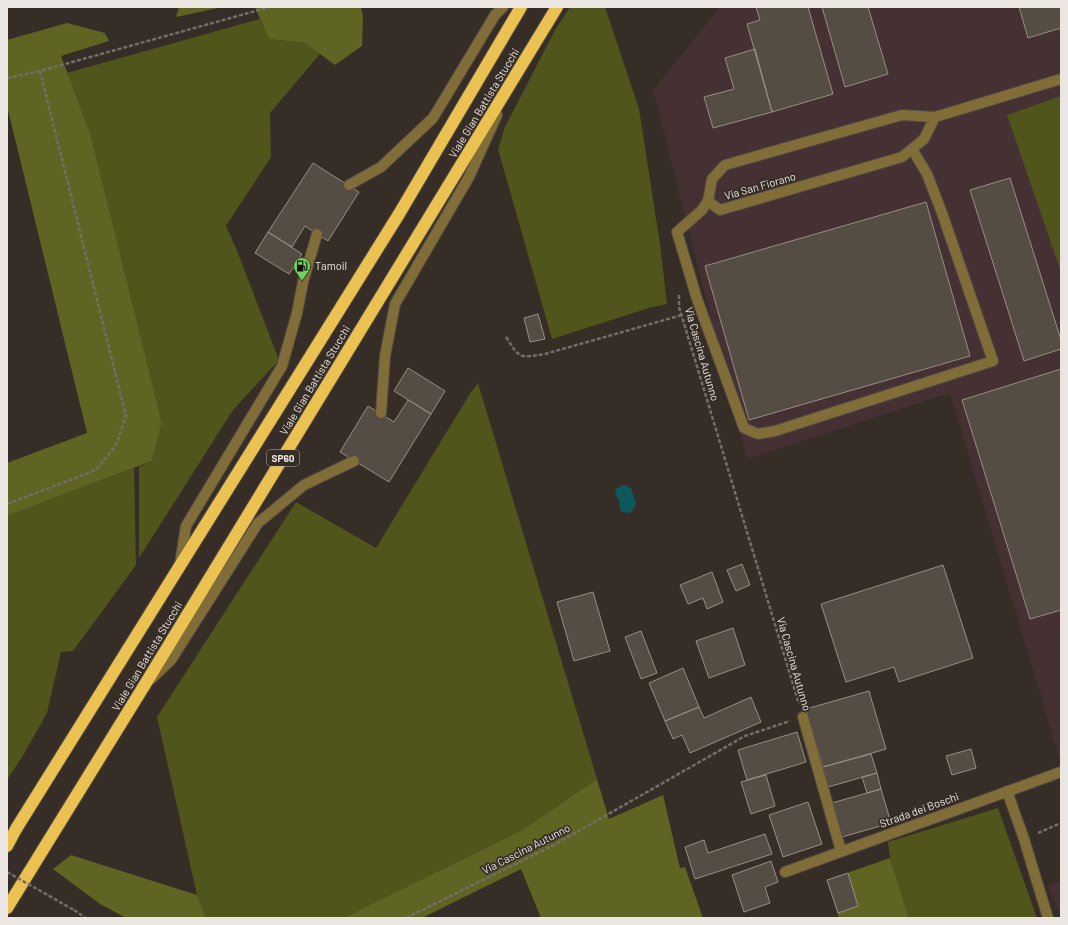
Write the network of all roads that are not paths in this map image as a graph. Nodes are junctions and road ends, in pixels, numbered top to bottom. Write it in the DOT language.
graph roads {
  1 [pos="503,7"];
  2 [pos="521,7"];
  3 [pos="557,7"];
  4 [pos="1061,79"];
  5 [pos="508,87"];
  6 [pos="935,117"];
  7 [pos="912,149"];
  8 [pos="349,185"];
  9 [pos="708,201"];
  10 [pos="317,234"];
  11 [pos="380,414"];
  12 [pos="354,461"];
  13 [pos="179,567"];
  14 [pos="144,686"];
  15 [pos="803,717"];
  16 [pos="1061,772"];
  17 [pos="1007,791"];
  18 [pos="7,846"];
  19 [pos="841,851"];
  20 [pos="785,872"];
  21 [pos="7,908"];
  22 [pos="1048,918"];
  1 -- 8 [label="street"];
  2 -- 13 [label="highway, Viale Gian Battista Stucchi / SP60"];
  3 -- 5 [label="highway, Viale Gian Battista Stucchi / SP60"];
  4 -- 6 [label="street, Via San Fiorano"];
  5 -- 11 [label="street"];
  5 -- 14 [label="highway, Viale Gian Battista Stucchi / SP60"];
  6 -- 7 [label="street, Via San Fiorano"];
  6 -- 9 [label="street, Via San Fiorano"];
  7 -- 9 [label="street, Via San Fiorano"];
  7 -- 9 [label="street"];
  10 -- 13 [label="street"];
  12 -- 14 [label="street"];
  13 -- 18 [label="highway, Viale Gian Battista Stucchi / SP60"];
  14 -- 21 [label="highway, Viale Gian Battista Stucchi / SP60"];
  15 -- 19 [label="street"];
  16 -- 17 [label="street, Strada dei Boschi"];
  17 -- 19 [label="street, Strada dei Boschi"];
  17 -- 22 [label="street"];
  19 -- 20 [label="street, Strada dei Boschi"];
}
